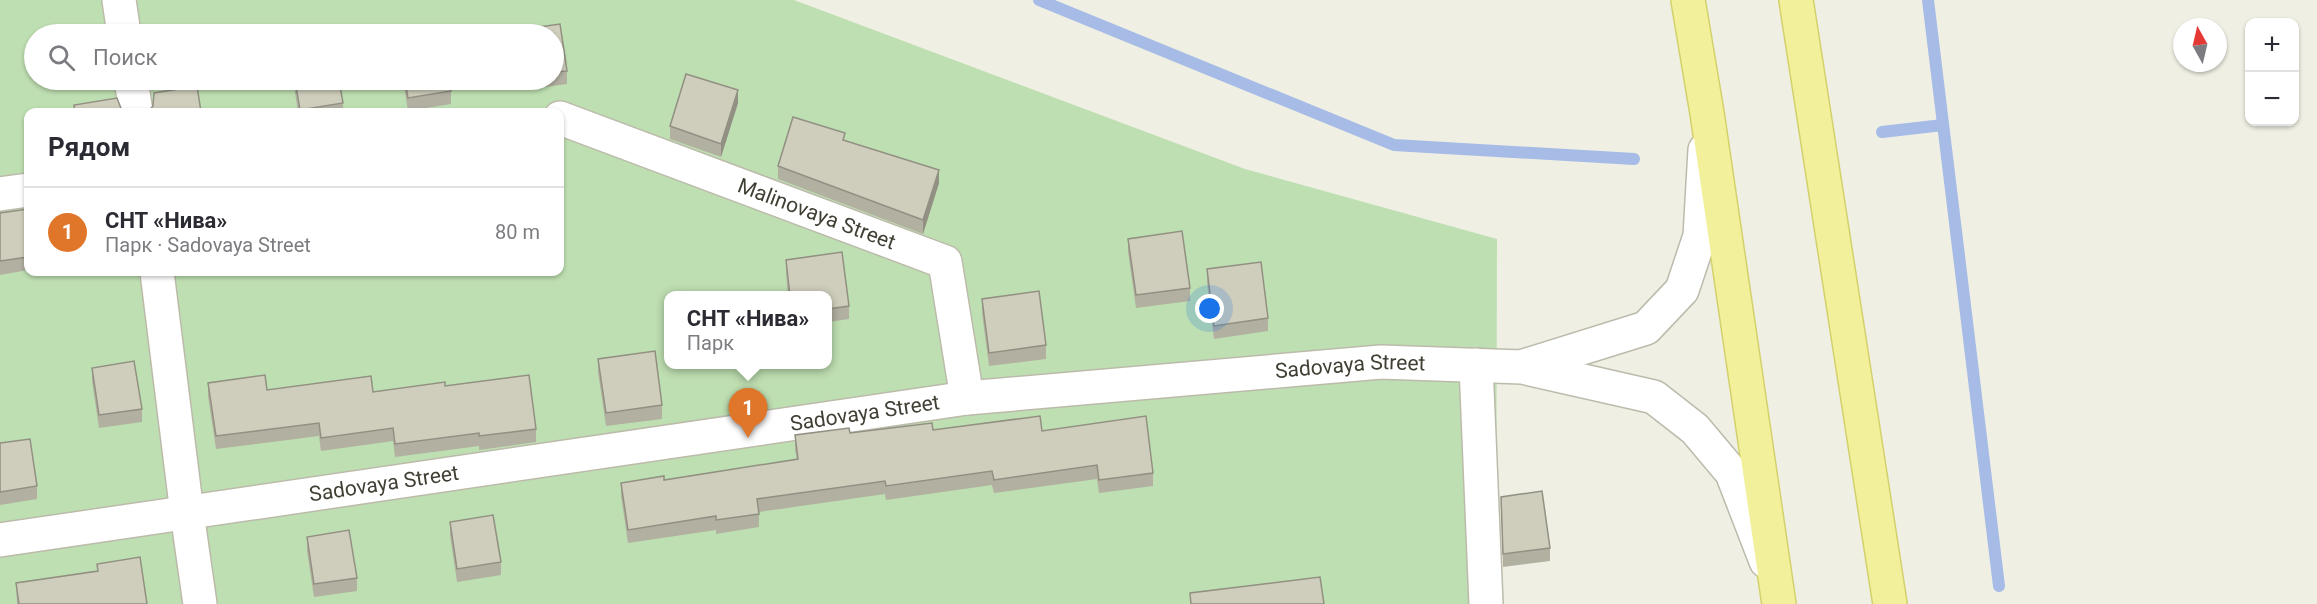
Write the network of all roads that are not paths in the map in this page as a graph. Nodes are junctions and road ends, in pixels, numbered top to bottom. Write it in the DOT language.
graph roads {
  1 [pos="119,0"];
  2 [pos="1688,0"];
  3 [pos="1796,0"];
  4 [pos="123,24"];
  5 [pos="133,90"];
  6 [pos="135,108"];
  7 [pos="1707,113"];
  8 [pos="564,119"];
  9 [pos="24,191"];
  10 [pos="0,194"];
  11 [pos="156,276"];
  12 [pos="1476,365"];
  13 [pos="1522,367"];
  14 [pos="967,398"];
  15 [pos="186,513"];
  16 [pos="0,540"];
  17 [pos="1778,596"];
  18 [pos="200,604"];
  19 [pos="1486,604"];
  20 [pos="1890,604"];
  1 -- 4 [label="street"];
  2 -- 7 [label="main road"];
  3 -- 20 [label="main road"];
  5 -- 6 [label="street"];
  7 -- 13 [label="street"];
  7 -- 17 [label="main road"];
  8 -- 14 [label="street, Malinovaya Street"];
  9 -- 10 [label="street"];
  11 -- 15 [label="street"];
  12 -- 13 [label="street, Sadovaya Street"];
  12 -- 14 [label="street, Sadovaya Street"];
  12 -- 19 [label="street"];
  13 -- 17 [label="street"];
  14 -- 15 [label="street, Sadovaya Street"];
  15 -- 16 [label="street, Sadovaya Street"];
  15 -- 18 [label="street"];
}
